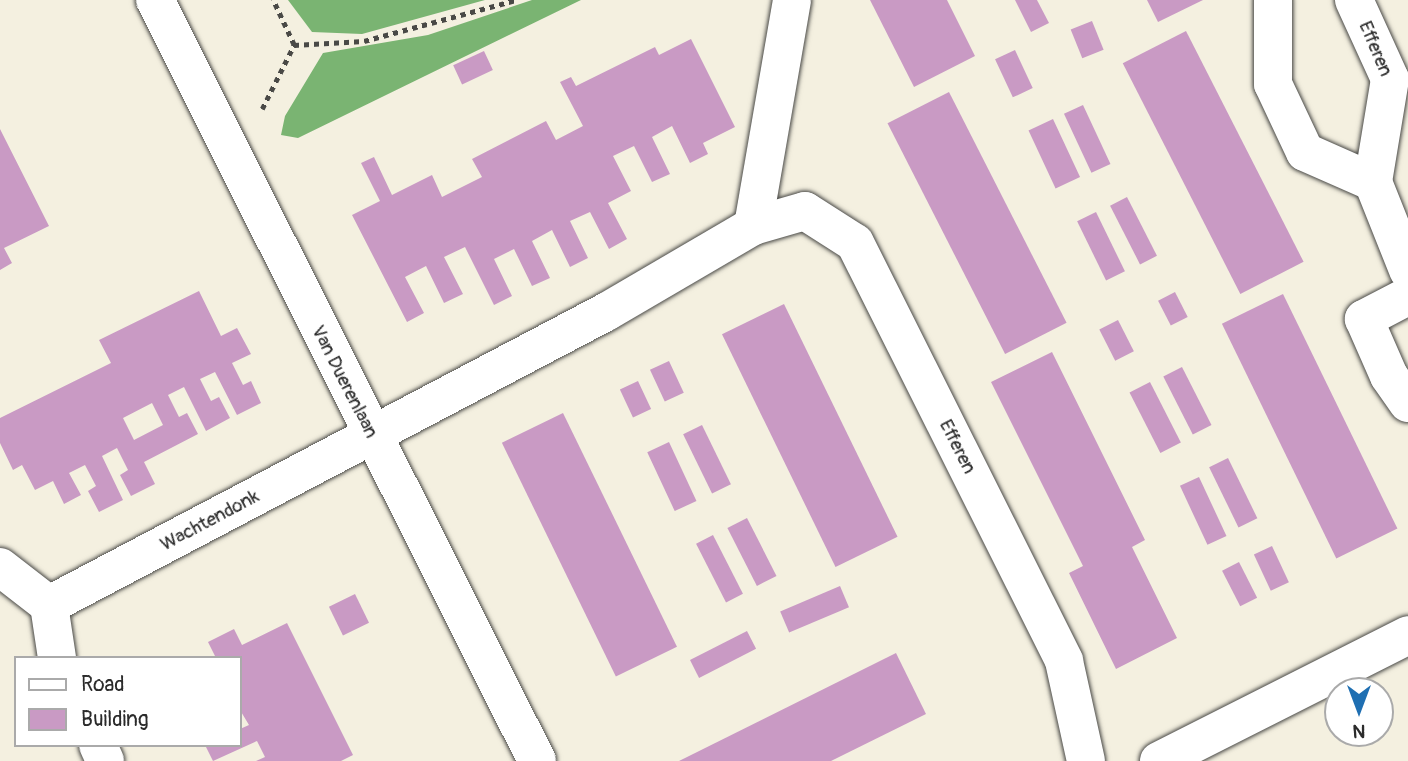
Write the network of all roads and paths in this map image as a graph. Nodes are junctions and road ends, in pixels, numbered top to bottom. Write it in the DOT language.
graph roads {
  1 [pos="155,0"];
  2 [pos="273,0"];
  3 [pos="516,0"];
  4 [pos="792,0"];
  5 [pos="1273,0"];
  6 [pos="1354,0"];
  7 [pos="294,45"];
  8 [pos="234,162"];
  9 [pos="1373,183"];
  10 [pos="753,226"];
  11 [pos="1408,270"];
  12 [pos="1408,296"];
  13 [pos="1408,403"];
  14 [pos="370,436"];
  15 [pos="0,567"];
  16 [pos="49,605"];
  17 [pos="1408,635"];
  18 [pos="57,656"];
  19 [pos="537,761"];
  20 [pos="1086,761"];
  21 [pos="1159,761"];
  1 -- 8 [label="street, Van Duerenlaan"];
  2 -- 7 [label="path"];
  3 -- 7 [label="path"];
  4 -- 10 [label="street"];
  5 -- 9 [label="street"];
  6 -- 9 [label="street, Efferen"];
  7 -- 8 [label="path"];
  8 -- 14 [label="street, Van Duerenlaan"];
  9 -- 11 [label="street"];
  10 -- 14 [label="street, Efferen"];
  10 -- 20 [label="street, Efferen"];
  12 -- 13 [label="street"];
  14 -- 16 [label="street, Wachtendonk"];
  14 -- 19 [label="street, Van Duerenlaan"];
  15 -- 16 [label="street"];
  16 -- 18 [label="street"];
  17 -- 21 [label="street"];
}
